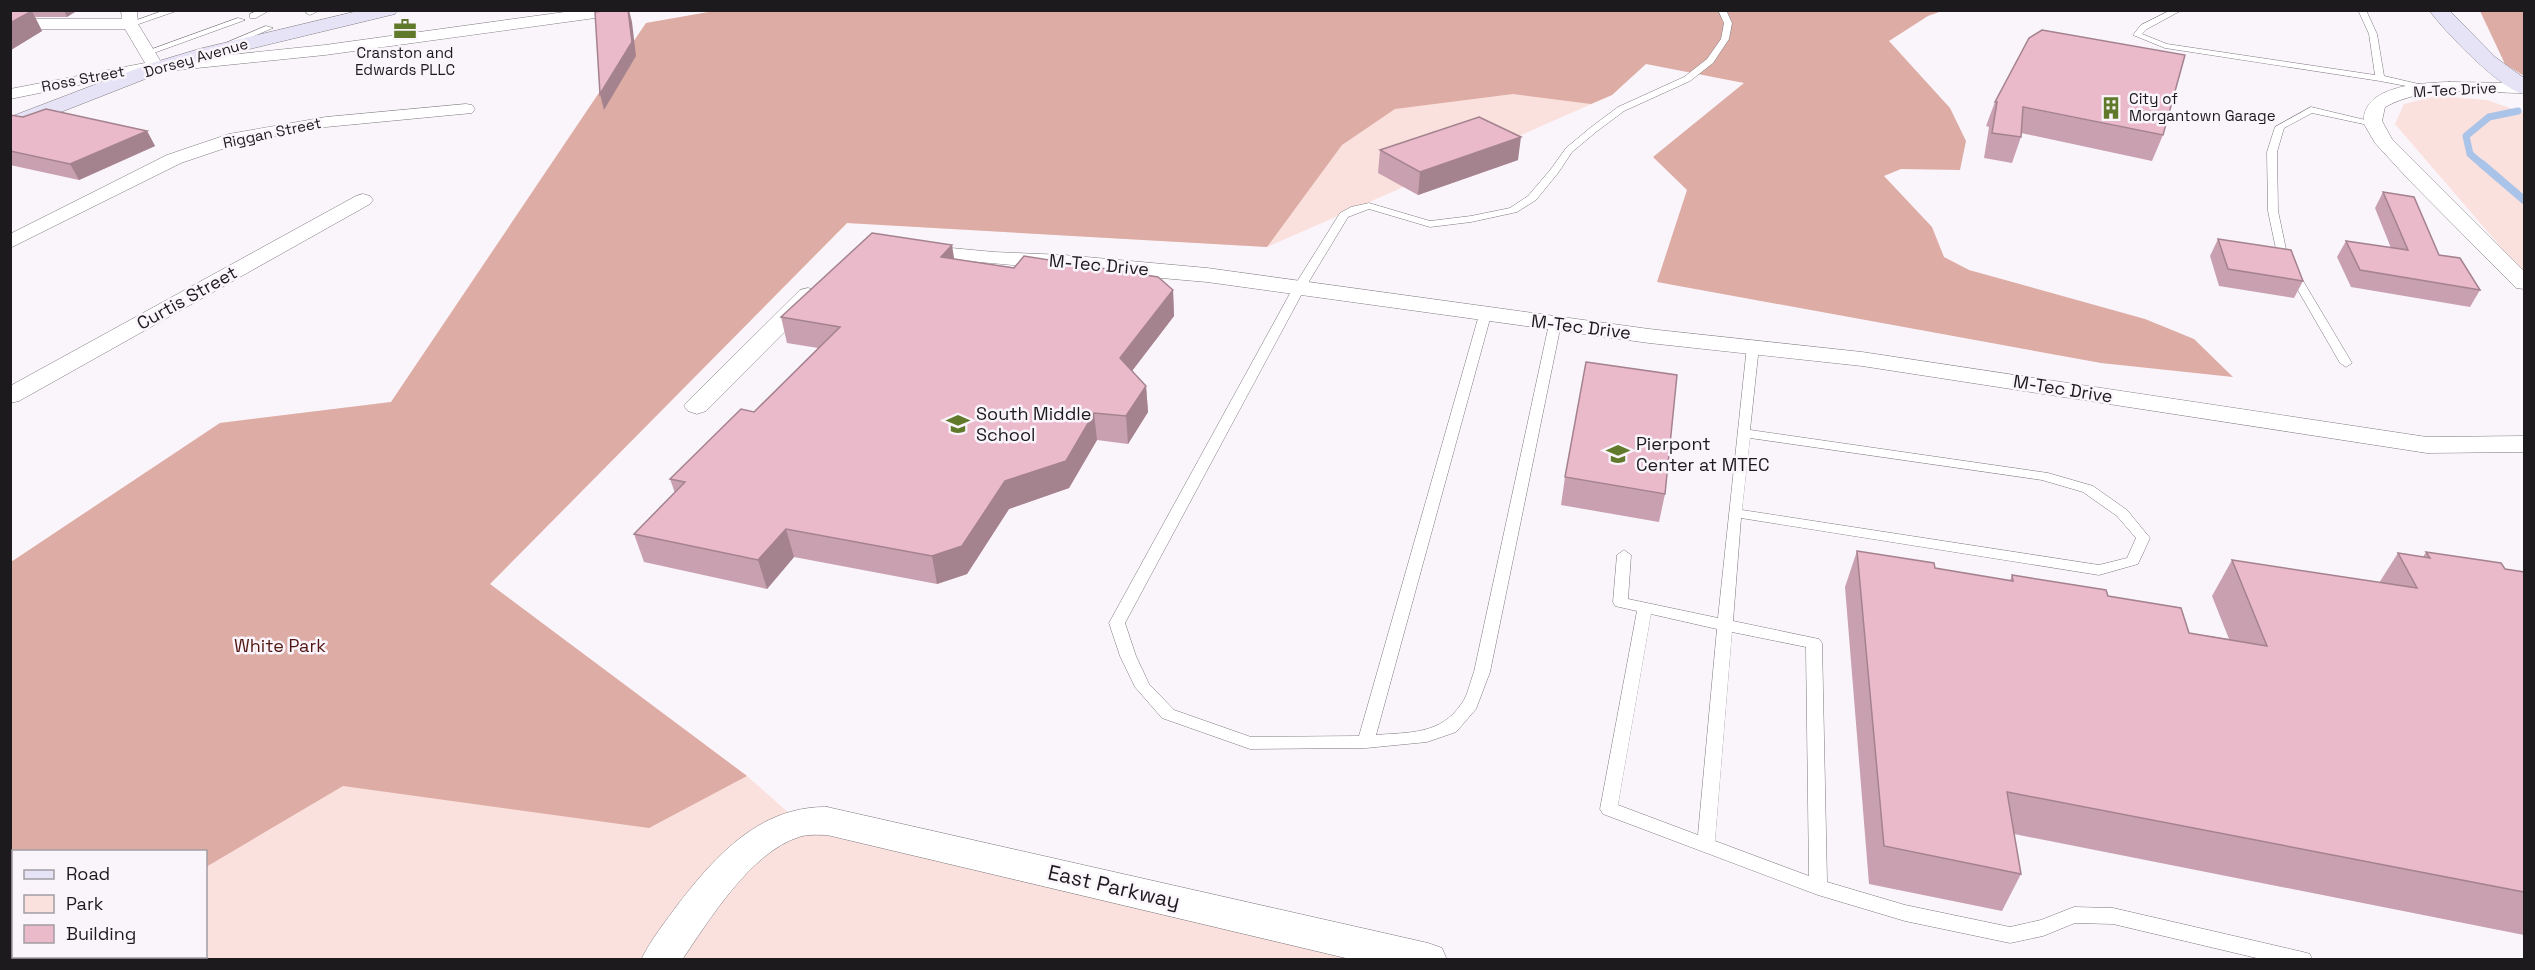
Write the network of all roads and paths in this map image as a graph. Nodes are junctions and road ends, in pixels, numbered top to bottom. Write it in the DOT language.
graph roads {
  1 [pos="175,10"];
  2 [pos="266,10"];
  3 [pos="388,10"];
  4 [pos="617,10"];
  5 [pos="1722,10"];
  6 [pos="2178,10"];
  7 [pos="2362,10"];
  8 [pos="2438,10"];
  9 [pos="357,13"];
  10 [pos="253,16"];
  11 [pos="130,17"];
  12 [pos="241,20"];
  13 [pos="10,24"];
  14 [pos="254,27"];
  15 [pos="269,28"];
  16 [pos="206,33"];
  17 [pos="231,42"];
  18 [pos="152,60"];
  19 [pos="2380,78"];
  20 [pos="2432,88"];
  21 [pos="2524,88"];
  22 [pos="10,94"];
  23 [pos="466,109"];
  24 [pos="2373,123"];
  25 [pos="10,125"];
  26 [pos="363,200"];
  27 [pos="10,242"];
  28 [pos="896,249"];
  29 [pos="820,283"];
  30 [pos="2524,284"];
  31 [pos="1299,288"];
  32 [pos="1485,315"];
  33 [pos="1555,324"];
  34 [pos="1753,346"];
  35 [pos="2346,363"];
  36 [pos="10,396"];
  37 [pos="697,406"];
  38 [pos="1744,432"];
  39 [pos="2524,444"];
  40 [pos="1735,513"];
  41 [pos="1624,555"];
  42 [pos="1645,608"];
  43 [pos="1725,625"];
  44 [pos="1366,742"];
  45 [pos="1706,845"];
  46 [pos="1818,887"];
  47 [pos="660,960"];
  48 [pos="1428,960"];
  49 [pos="2303,960"];
  1 -- 11 [label="lane"];
  2 -- 10 [label="lane"];
  3 -- 9 [label="street, Dorsey Avenue"];
  4 -- 18 [label="street, Ross Street"];
  5 -- 31 [label="lane"];
  6 -- 19 [label="lane"];
  7 -- 19 [label="lane"];
  8 -- 21 [label="street"];
  9 -- 17 [label="street, Dorsey Avenue"];
  11 -- 13 [label="street"];
  11 -- 18 [label="street"];
  12 -- 16 [label="lane"];
  14 -- 17 [label="lane"];
  15 -- 17 [label="lane"];
  16 -- 17 [label="lane"];
  16 -- 18 [label="lane"];
  17 -- 18 [label="street, Dorsey Avenue"];
  18 -- 22 [label="street, Ross Street"];
  18 -- 25 [label="street, Dorsey Avenue"];
  19 -- 20 [label="lane"];
  20 -- 21 [label="street, M-Tec Drive"];
  20 -- 24 [label="street, M-Tec Drive"];
  23 -- 27 [label="street, Riggan Street"];
  24 -- 30 [label="street"];
  24 -- 35 [label="lane"];
  26 -- 36 [label="street, Curtis Street"];
  28 -- 31 [label="street, M-Tec Drive"];
  29 -- 37 [label="street"];
  31 -- 32 [label="street, M-Tec Drive"];
  31 -- 44 [label="lane"];
  32 -- 33 [label="street, M-Tec Drive"];
  32 -- 44 [label="lane"];
  33 -- 34 [label="street, M-Tec Drive"];
  33 -- 44 [label="lane"];
  34 -- 38 [label="lane"];
  34 -- 39 [label="street, M-Tec Drive"];
  38 -- 40 [label="lane"];
  38 -- 40 [label="lane"];
  40 -- 43 [label="lane"];
  41 -- 42 [label="lane"];
  42 -- 43 [label="lane"];
  42 -- 45 [label="lane"];
  43 -- 45 [label="lane"];
  43 -- 46 [label="lane"];
  45 -- 46 [label="lane"];
  46 -- 49 [label="lane"];
  47 -- 48 [label="street, East Parkway"];
}
